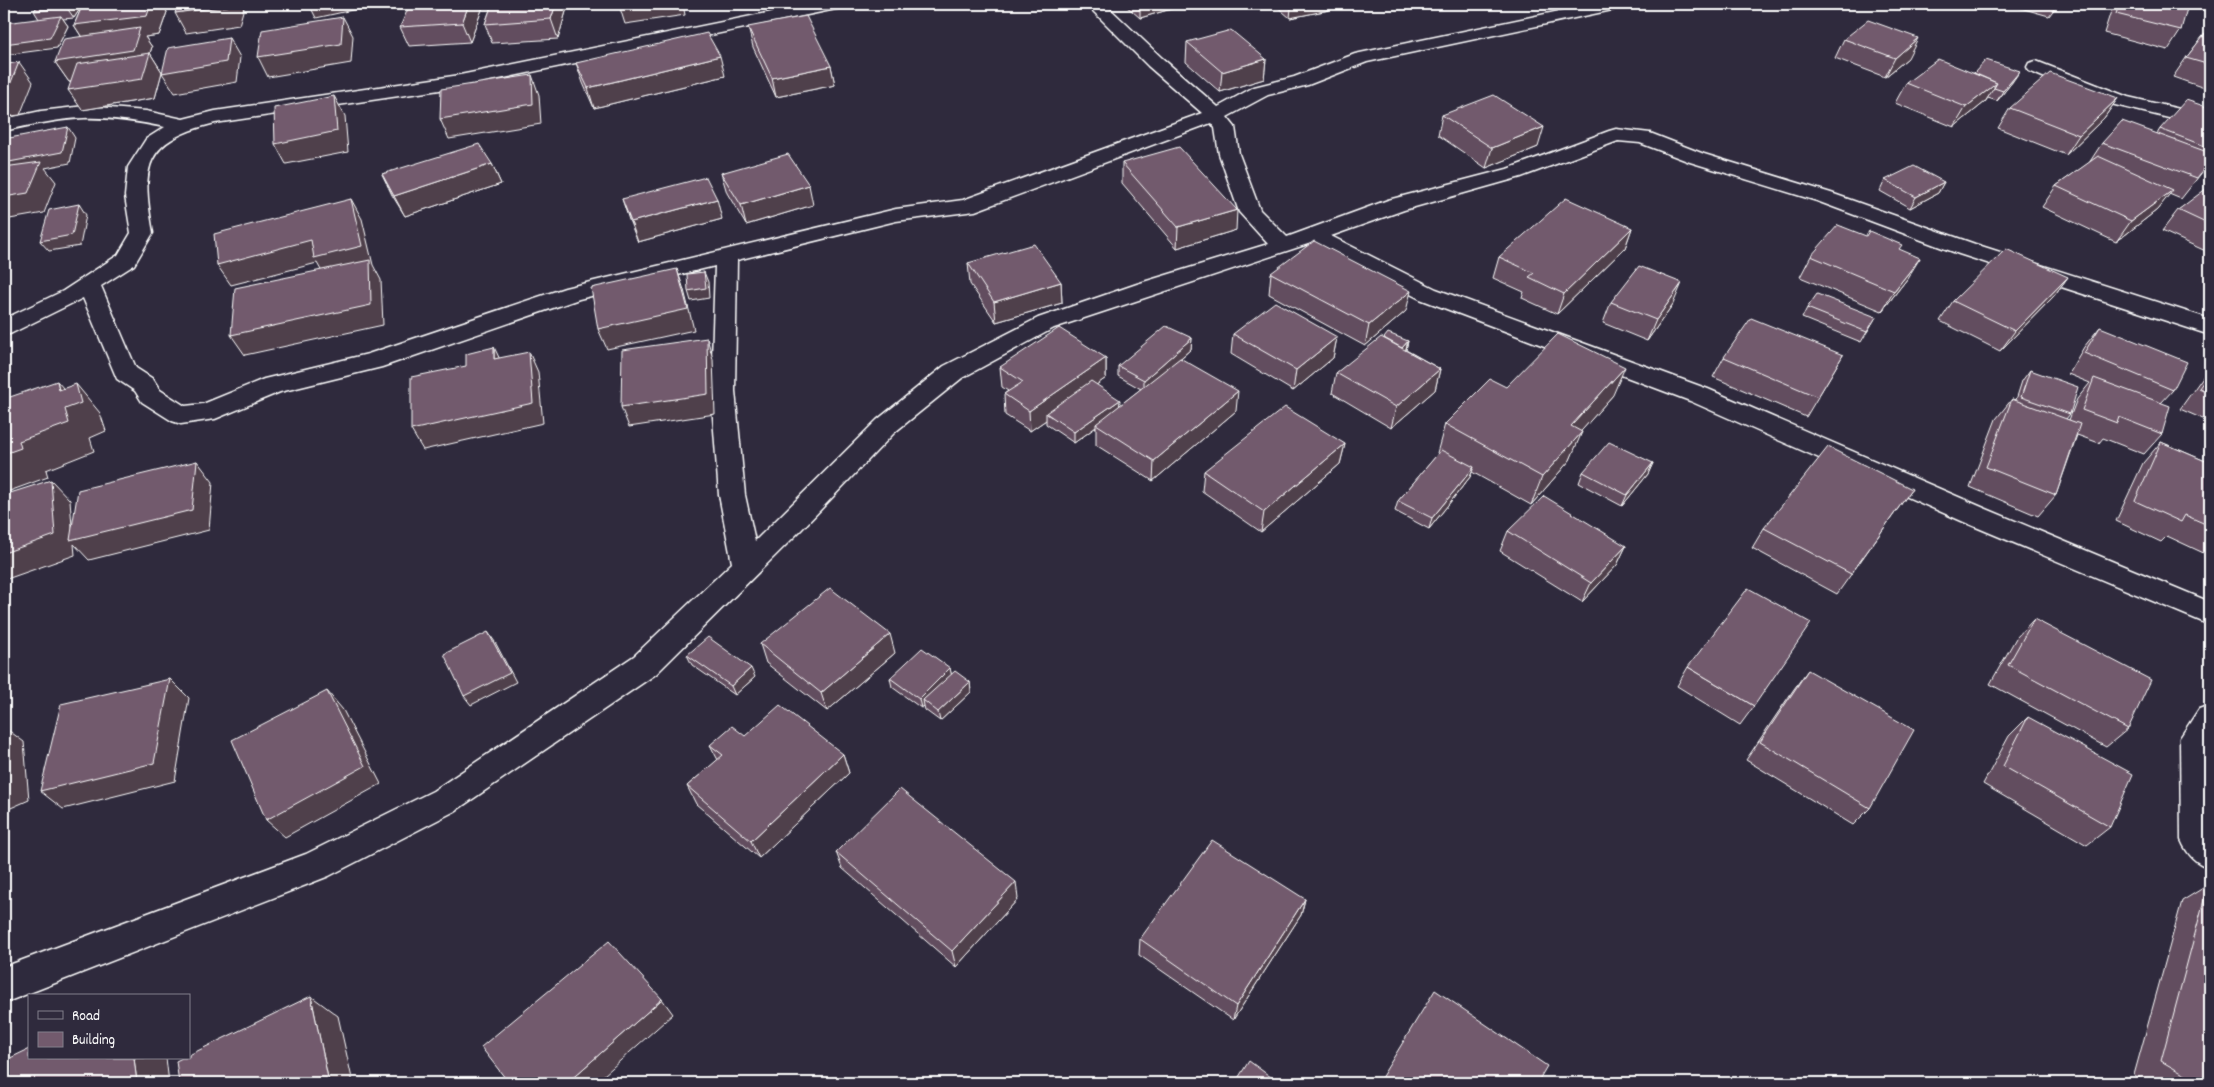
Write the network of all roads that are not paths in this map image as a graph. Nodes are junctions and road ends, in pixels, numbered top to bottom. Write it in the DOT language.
graph roads {
  1 [pos="836,4"];
  2 [pos="1096,4"];
  3 [pos="1617,4"];
  4 [pos="2036,67"];
  5 [pos="1214,114"];
  6 [pos="2210,122"];
  7 [pos="4,125"];
  8 [pos="183,126"];
  9 [pos="1312,235"];
  10 [pos="1283,246"];
  11 [pos="726,256"];
  12 [pos="89,284"];
  13 [pos="2210,327"];
  14 [pos="4,328"];
  15 [pos="747,566"];
  16 [pos="2210,614"];
  17 [pos="2210,718"];
  18 [pos="2210,853"];
  19 [pos="4,985"];
  1 -- 8 [label="street"];
  2 -- 5 [label="street"];
  3 -- 5 [label="street"];
  4 -- 6 [label="street"];
  5 -- 10 [label="street"];
  5 -- 11 [label="street"];
  7 -- 8 [label="street"];
  8 -- 12 [label="street"];
  9 -- 10 [label="street"];
  9 -- 13 [label="street"];
  9 -- 16 [label="street"];
  10 -- 15 [label="street"];
  11 -- 12 [label="street"];
  11 -- 15 [label="street"];
  12 -- 14 [label="street"];
  15 -- 19 [label="street"];
  17 -- 18 [label="street"];
}
